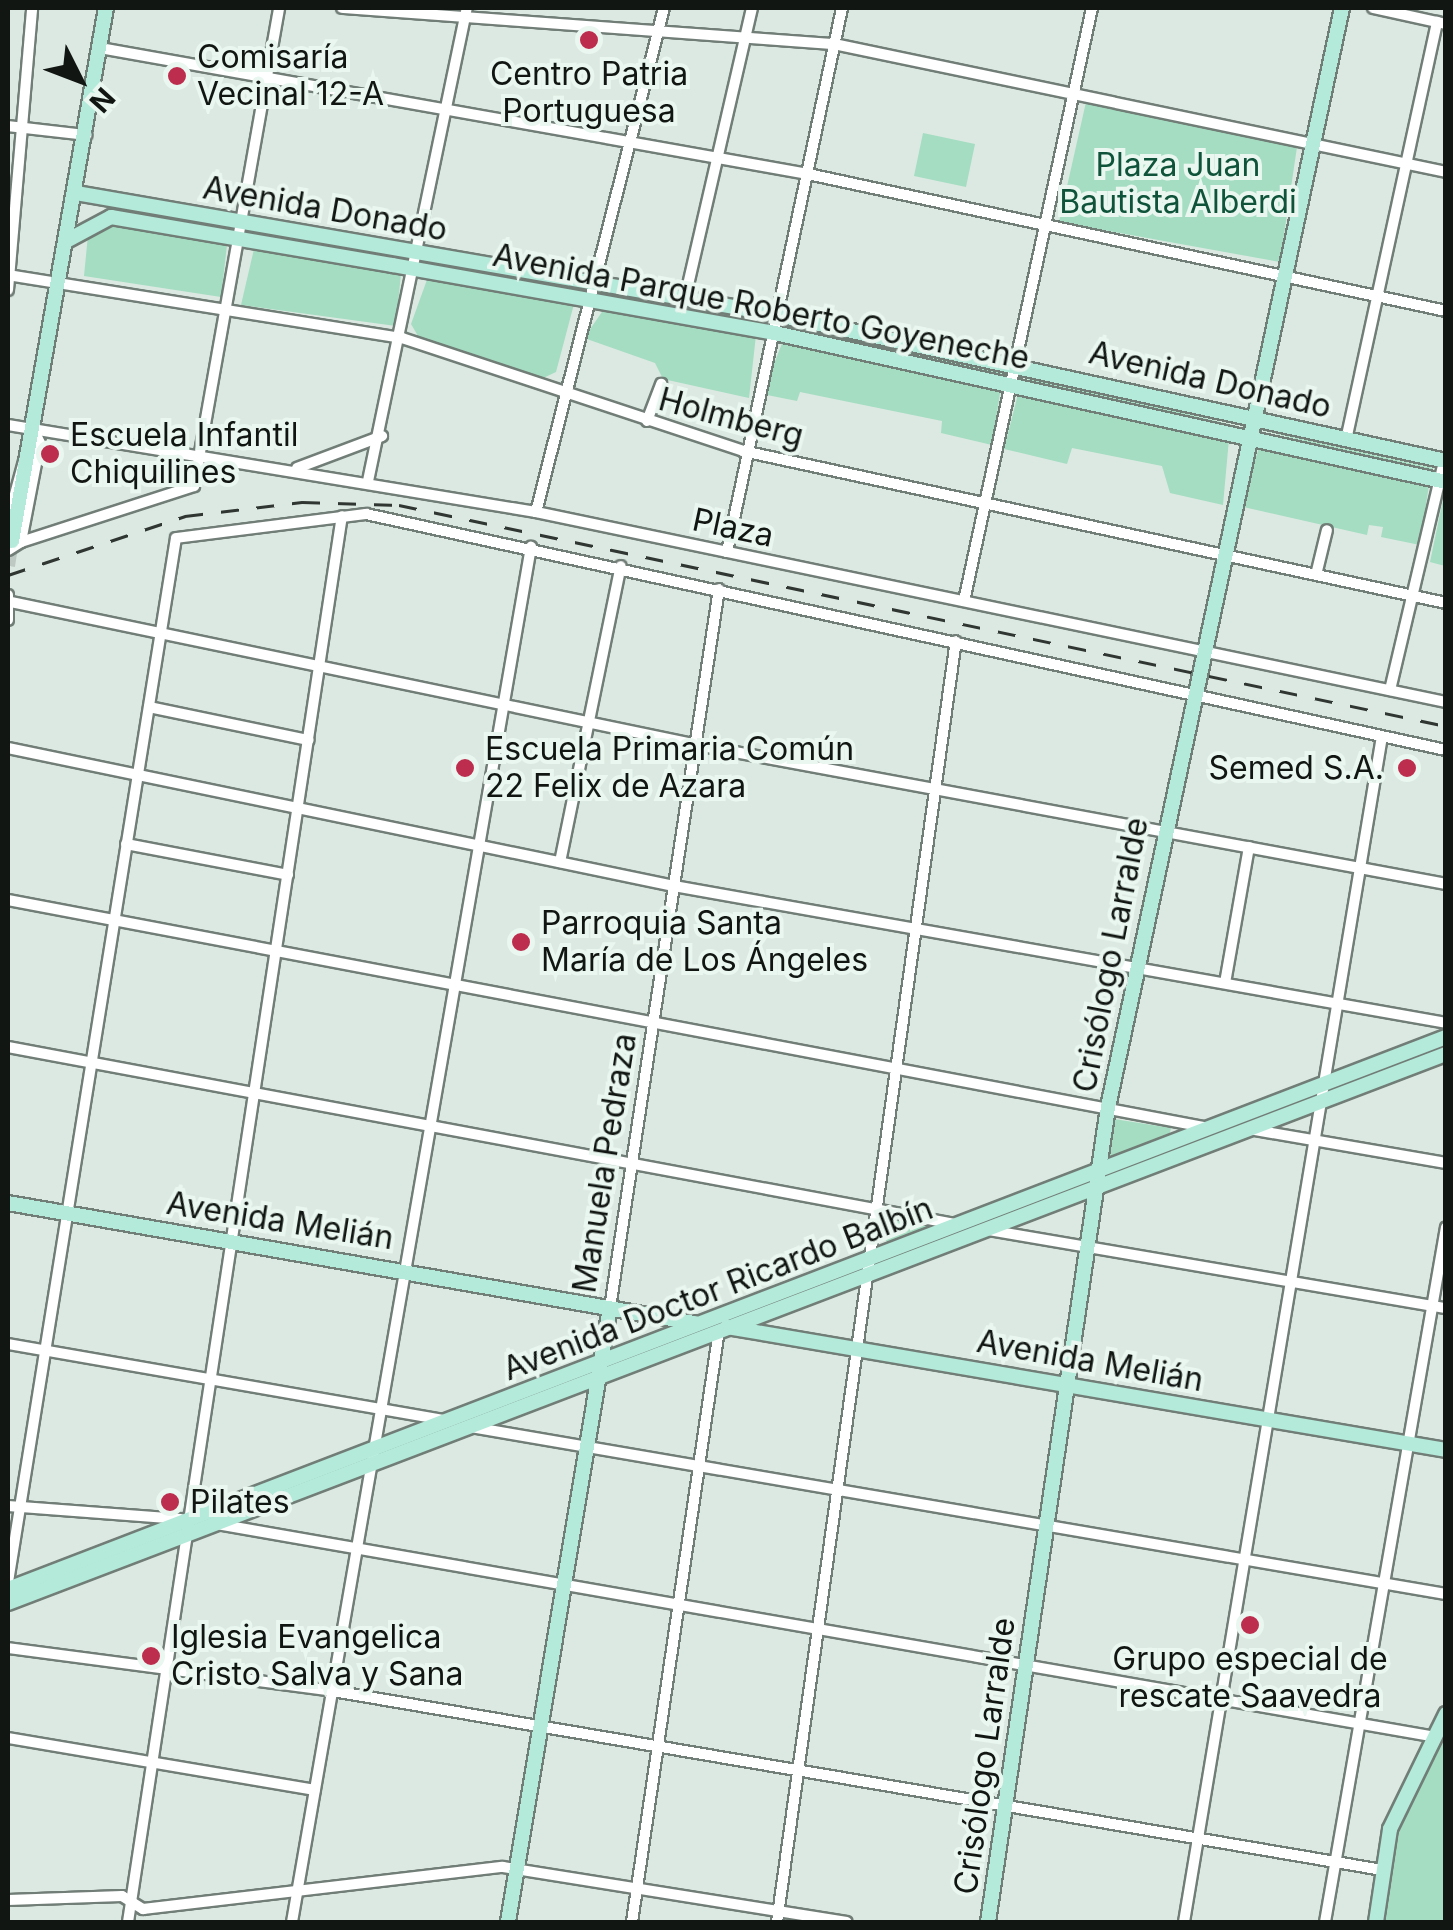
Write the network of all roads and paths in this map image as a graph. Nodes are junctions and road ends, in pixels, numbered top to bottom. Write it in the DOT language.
graph roads {
  1 [pos="32,8"];
  2 [pos="106,8"];
  3 [pos="279,8"];
  4 [pos="342,8"];
  5 [pos="664,8"];
  6 [pos="752,8"];
  7 [pos="842,8"];
  8 [pos="1092,8"];
  9 [pos="1342,8"];
  10 [pos="1373,8"];
  11 [pos="466,12"];
  12 [pos="1441,24"];
  13 [pos="658,31"];
  14 [pos="746,36"];
  15 [pos="834,44"];
  16 [pos="100,48"];
  17 [pos="268,78"];
  18 [pos="1074,92"];
  19 [pos="448,109"];
  20 [pos="8,126"];
  21 [pos="21,128"];
  22 [pos="86,135"];
  23 [pos="632,140"];
  24 [pos="1314,144"];
  25 [pos="720,158"];
  26 [pos="1408,164"];
  27 [pos="1446,172"];
  28 [pos="808,174"];
  29 [pos="76,194"];
  30 [pos="246,223"];
  31 [pos="1045,229"];
  32 [pos="68,240"];
  33 [pos="242,240"];
  34 [pos="420,254"];
  35 [pos="417,270"];
  36 [pos="8,275"];
  37 [pos="1285,277"];
  38 [pos="61,282"];
  39 [pos="600,284"];
  40 [pos="8,290"];
  41 [pos="1380,296"];
  42 [pos="685,298"];
  43 [pos="594,300"];
  44 [pos="228,309"];
  45 [pos="1446,312"];
  46 [pos="774,314"];
  47 [pos="770,332"];
  48 [pos="402,338"];
  49 [pos="1016,365"];
  50 [pos="1012,382"];
  51 [pos="661,384"];
  52 [pos="559,393"];
  53 [pos="1252,418"];
  54 [pos="647,421"];
  55 [pos="8,425"];
  56 [pos="33,428"];
  57 [pos="382,436"];
  58 [pos="1247,440"];
  59 [pos="1346,440"];
  60 [pos="742,451"];
  61 [pos="202,456"];
  62 [pos="1445,460"];
  63 [pos="296,468"];
  64 [pos="368,481"];
  65 [pos="1443,481"];
  66 [pos="985,504"];
  67 [pos="536,512"];
  68 [pos="8,516"];
  69 [pos="342,516"];
  70 [pos="1327,530"];
  71 [pos="14,544"];
  72 [pos="531,547"];
  73 [pos="727,552"];
  74 [pos="1222,554"];
  75 [pos="621,566"];
  76 [pos="1316,575"];
  77 [pos="718,589"];
  78 [pos="1416,596"];
  79 [pos="9,598"];
  80 [pos="964,601"];
  81 [pos="1446,603"];
  82 [pos="8,620"];
  83 [pos="161,634"];
  84 [pos="956,641"];
  85 [pos="1200,651"];
  86 [pos="321,668"];
  87 [pos="1390,690"];
  88 [pos="1190,694"];
  89 [pos="1446,702"];
  90 [pos="502,706"];
  91 [pos="149,708"];
  92 [pos="587,723"];
  93 [pos="1382,736"];
  94 [pos="309,740"];
  95 [pos="697,746"];
  96 [pos="8,748"];
  97 [pos="1446,750"];
  98 [pos="137,776"];
  99 [pos="936,792"];
  100 [pos="299,809"];
  101 [pos="1163,830"];
  102 [pos="126,844"];
  103 [pos="479,846"];
  104 [pos="1249,847"];
  105 [pos="560,862"];
  106 [pos="1360,868"];
  107 [pos="288,876"];
  108 [pos="1446,884"];
  109 [pos="674,886"];
  110 [pos="8,900"];
  111 [pos="113,922"];
  112 [pos="918,930"];
  113 [pos="276,953"];
  114 [pos="1135,970"];
  115 [pos="1225,983"];
  116 [pos="453,987"];
  117 [pos="1340,1006"];
  118 [pos="1446,1023"];
  119 [pos="654,1026"];
  120 [pos="1446,1037"];
  121 [pos="8,1048"];
  122 [pos="1446,1054"];
  123 [pos="91,1062"];
  124 [pos="897,1069"];
  125 [pos="1329,1079"];
  126 [pos="254,1094"];
  127 [pos="1325,1099"];
  128 [pos="1108,1107"];
  129 [pos="427,1127"];
  130 [pos="1210,1129"];
  131 [pos="1248,1129"];
  132 [pos="1317,1141"];
  133 [pos="628,1164"];
  134 [pos="1446,1164"];
  135 [pos="1095,1184"];
  136 [pos="8,1202"];
  137 [pos="879,1212"];
  138 [pos="67,1214"];
  139 [pos="964,1226"];
  140 [pos="1446,1227"];
  141 [pos="988,1230"];
  142 [pos="232,1240"];
  143 [pos="1086,1245"];
  144 [pos="871,1267"];
  145 [pos="400,1268"];
  146 [pos="1292,1281"];
  147 [pos="1432,1306"];
  148 [pos="610,1308"];
  149 [pos="1446,1308"];
  150 [pos="698,1323"];
  151 [pos="722,1328"];
  152 [pos="8,1344"];
  153 [pos="859,1349"];
  154 [pos="43,1350"];
  155 [pos="602,1360"];
  156 [pos="599,1376"];
  157 [pos="212,1378"];
  158 [pos="1067,1385"];
  159 [pos="377,1408"];
  160 [pos="446,1420"];
  161 [pos="1268,1420"];
  162 [pos="468,1426"];
  163 [pos="1408,1444"];
  164 [pos="586,1446"];
  165 [pos="1446,1450"];
  166 [pos="369,1458"];
  167 [pos="702,1466"];
  168 [pos="839,1491"];
  169 [pos="14,1507"];
  170 [pos="212,1523"];
  171 [pos="189,1526"];
  172 [pos="1045,1526"];
  173 [pos="355,1550"];
  174 [pos="1245,1560"];
  175 [pos="1384,1583"];
  176 [pos="8,1585"];
  177 [pos="563,1585"];
  178 [pos="1446,1594"];
  179 [pos="8,1604"];
  180 [pos="683,1606"];
  181 [pos="821,1630"];
  182 [pos="8,1648"];
  183 [pos="1026,1666"];
  184 [pos="166,1670"];
  185 [pos="333,1691"];
  186 [pos="1220,1700"];
  187 [pos="1446,1714"];
  188 [pos="1358,1724"];
  189 [pos="540,1727"];
  190 [pos="1430,1736"];
  191 [pos="8,1738"];
  192 [pos="662,1749"];
  193 [pos="153,1765"];
  194 [pos="802,1771"];
  195 [pos="314,1790"];
  196 [pos="1005,1806"];
  197 [pos="1198,1839"];
  198 [pos="1336,1864"];
  199 [pos="517,1868"];
  200 [pos="1382,1870"];
  201 [pos="636,1886"];
  202 [pos="298,1892"];
  203 [pos="8,1900"];
  204 [pos="131,1902"];
  205 [pos="778,1917"];
  206 [pos="128,1922"];
  207 [pos="292,1922"];
  208 [pos="508,1922"];
  209 [pos="632,1922"];
  210 [pos="848,1922"];
  211 [pos="988,1922"];
  212 [pos="1184,1922"];
  213 [pos="1325,1922"];
  214 [pos="1376,1922"];
  1 -- 21 [label="street"];
  2 -- 16 [label="main road"];
  3 -- 17 [label="street"];
  4 -- 11 [label="street"];
  5 -- 13 [label="street"];
  6 -- 14 [label="street"];
  7 -- 15 [label="street"];
  8 -- 18 [label="street"];
  9 -- 24 [label="main road, Crisólogo Larralde"];
  10 -- 12 [label="street"];
  11 -- 13 [label="street"];
  11 -- 19 [label="street"];
  12 -- 26 [label="street"];
  13 -- 14 [label="street"];
  13 -- 23 [label="street"];
  14 -- 15 [label="street"];
  14 -- 25 [label="street"];
  15 -- 18 [label="street"];
  15 -- 28 [label="street"];
  16 -- 17 [label="street"];
  16 -- 22 [label="main road"];
  17 -- 19 [label="street"];
  17 -- 30 [label="street"];
  18 -- 24 [label="street"];
  18 -- 31 [label="street"];
  19 -- 23 [label="street"];
  19 -- 34 [label="street"];
  20 -- 21 [label="street"];
  21 -- 22 [label="street"];
  21 -- 36 [label="street"];
  22 -- 29 [label="main road"];
  23 -- 25 [label="street"];
  23 -- 39 [label="street"];
  24 -- 26 [label="street"];
  24 -- 37 [label="main road, Crisólogo Larralde"];
  25 -- 28 [label="street"];
  25 -- 42 [label="street"];
  26 -- 27 [label="street"];
  26 -- 41 [label="street"];
  28 -- 31 [label="street"];
  28 -- 46 [label="street"];
  29 -- 30 [label="main road, Avenida Donado"];
  29 -- 32 [label="main road"];
  30 -- 33 [label="street"];
  30 -- 34 [label="main road, Avenida Donado"];
  31 -- 37 [label="street"];
  31 -- 49 [label="street"];
  32 -- 33 [label="main road, Avenida Parque Roberto Goyeneche"];
  32 -- 38 [label="main road"];
  33 -- 35 [label="main road, Avenida Parque Roberto Goyeneche"];
  33 -- 44 [label="street"];
  34 -- 35 [label="street"];
  34 -- 39 [label="main road, Avenida Donado"];
  35 -- 43 [label="main road, Avenida Parque Roberto Goyeneche"];
  35 -- 48 [label="street"];
  36 -- 38 [label="street, Holmberg"];
  36 -- 40 [label="street"];
  37 -- 41 [label="street"];
  37 -- 53 [label="main road, Crisólogo Larralde"];
  38 -- 44 [label="street, Holmberg"];
  38 -- 56 [label="main road"];
  39 -- 42 [label="main road, Avenida Donado"];
  39 -- 43 [label="street"];
  41 -- 45 [label="street"];
  41 -- 59 [label="street"];
  42 -- 46 [label="main road, Avenida Donado"];
  43 -- 47 [label="main road, Avenida Parque Roberto Goyeneche"];
  43 -- 52 [label="street"];
  44 -- 48 [label="street, Holmberg"];
  44 -- 61 [label="street"];
  46 -- 47 [label="street"];
  46 -- 49 [label="main road, Avenida Donado"];
  47 -- 50 [label="main road, Avenida Parque Roberto Goyeneche"];
  47 -- 60 [label="street"];
  48 -- 52 [label="street, Holmberg"];
  48 -- 57 [label="street"];
  49 -- 50 [label="street"];
  49 -- 53 [label="main road, Avenida Donado"];
  50 -- 58 [label="main road, Avenida Parque Roberto Goyeneche"];
  50 -- 66 [label="street"];
  51 -- 54 [label="street"];
  52 -- 54 [label="street, Holmberg"];
  52 -- 67 [label="street"];
  53 -- 58 [label="main road, Crisólogo Larralde"];
  53 -- 59 [label="main road, Avenida Donado"];
  54 -- 60 [label="street, Holmberg"];
  55 -- 56 [label="street, Plaza"];
  56 -- 61 [label="street, Plaza"];
  56 -- 68 [label="street"];
  56 -- 71 [label="main road"];
  57 -- 63 [label="street"];
  57 -- 64 [label="street"];
  58 -- 65 [label="main road, Avenida Parque Roberto Goyeneche"];
  58 -- 74 [label="main road, Crisólogo Larralde"];
  59 -- 62 [label="main road, Avenida Donado"];
  60 -- 66 [label="street, Holmberg"];
  60 -- 73 [label="street"];
  61 -- 63 [label="street, Plaza"];
  61 -- 71 [label="street"];
  62 -- 65 [label="street"];
  63 -- 64 [label="street, Plaza"];
  64 -- 67 [label="street, Plaza"];
  65 -- 78 [label="street"];
  66 -- 74 [label="street, Holmberg"];
  66 -- 80 [label="street"];
  67 -- 73 [label="street, Plaza"];
  69 -- 72 [label="street, Plaza"];
  69 -- 83 [label="street, Plaza"];
  69 -- 86 [label="street"];
  70 -- 76 [label="street"];
  72 -- 75 [label="street, Plaza"];
  72 -- 90 [label="street"];
  73 -- 80 [label="street, Plaza"];
  74 -- 76 [label="street, Holmberg"];
  74 -- 85 [label="main road, Crisólogo Larralde"];
  75 -- 77 [label="street, Plaza"];
  75 -- 92 [label="street"];
  76 -- 78 [label="street, Holmberg"];
  77 -- 84 [label="street, Plaza"];
  77 -- 95 [label="street, Manuela Pedraza"];
  78 -- 81 [label="street, Holmberg"];
  78 -- 87 [label="street"];
  79 -- 82 [label="street"];
  79 -- 83 [label="street"];
  80 -- 85 [label="street, Plaza"];
  83 -- 86 [label="street"];
  83 -- 91 [label="street"];
  84 -- 88 [label="street, Plaza"];
  84 -- 99 [label="street"];
  85 -- 87 [label="street, Plaza"];
  85 -- 88 [label="main road, Crisólogo Larralde"];
  86 -- 90 [label="street"];
  86 -- 94 [label="street"];
  87 -- 89 [label="street, Plaza"];
  88 -- 93 [label="street, Plaza"];
  88 -- 101 [label="main road, Crisólogo Larralde"];
  90 -- 92 [label="street"];
  90 -- 103 [label="street"];
  91 -- 94 [label="street"];
  91 -- 98 [label="street"];
  92 -- 95 [label="street"];
  92 -- 105 [label="street"];
  93 -- 97 [label="street, Plaza"];
  93 -- 106 [label="street"];
  94 -- 100 [label="street"];
  95 -- 99 [label="street"];
  95 -- 109 [label="street, Manuela Pedraza"];
  96 -- 98 [label="street"];
  98 -- 100 [label="street"];
  98 -- 102 [label="street"];
  99 -- 101 [label="street"];
  99 -- 112 [label="street"];
  100 -- 103 [label="street"];
  100 -- 107 [label="street"];
  101 -- 104 [label="street"];
  101 -- 114 [label="main road, Crisólogo Larralde"];
  102 -- 107 [label="street"];
  102 -- 111 [label="street"];
  103 -- 105 [label="street"];
  103 -- 116 [label="street"];
  104 -- 106 [label="street"];
  104 -- 115 [label="street"];
  105 -- 109 [label="street"];
  106 -- 108 [label="street"];
  106 -- 117 [label="street"];
  107 -- 113 [label="street"];
  109 -- 112 [label="street"];
  109 -- 119 [label="street, Manuela Pedraza"];
  110 -- 111 [label="street"];
  111 -- 113 [label="street"];
  111 -- 123 [label="street"];
  112 -- 114 [label="street"];
  112 -- 124 [label="street"];
  113 -- 116 [label="street"];
  113 -- 126 [label="street"];
  114 -- 115 [label="street"];
  114 -- 128 [label="main road, Crisólogo Larralde"];
  115 -- 117 [label="street"];
  116 -- 119 [label="street"];
  116 -- 129 [label="street"];
  117 -- 118 [label="street"];
  117 -- 125 [label="street"];
  119 -- 124 [label="street"];
  119 -- 133 [label="street, Manuela Pedraza"];
  120 -- 125 [label="main road, Avenida Doctor Ricardo Balbín"];
  121 -- 123 [label="street"];
  122 -- 127 [label="main road, Avenida Doctor Ricardo Balbín"];
  123 -- 126 [label="street"];
  123 -- 138 [label="street"];
  124 -- 128 [label="street"];
  124 -- 137 [label="street"];
  125 -- 127 [label="street"];
  125 -- 130 [label="main road, Avenida Doctor Ricardo Balbín"];
  126 -- 129 [label="street"];
  126 -- 142 [label="street"];
  127 -- 131 [label="main road, Avenida Doctor Ricardo Balbín"];
  127 -- 132 [label="street"];
  128 -- 130 [label="street"];
  128 -- 135 [label="main road, Crisólogo Larralde"];
  129 -- 133 [label="street"];
  129 -- 145 [label="street"];
  130 -- 135 [label="main road, Avenida Doctor Ricardo Balbín"];
  131 -- 132 [label="street"];
  131 -- 135 [label="main road, Avenida Doctor Ricardo Balbín"];
  132 -- 134 [label="street"];
  132 -- 146 [label="street"];
  133 -- 137 [label="street"];
  133 -- 148 [label="street, Manuela Pedraza"];
  135 -- 139 [label="main road, Avenida Doctor Ricardo Balbín"];
  135 -- 141 [label="main road, Avenida Doctor Ricardo Balbín"];
  135 -- 143 [label="main road, Crisólogo Larralde"];
  136 -- 138 [label="main road, Avenida Melián"];
  137 -- 139 [label="street"];
  137 -- 144 [label="street"];
  138 -- 142 [label="main road, Avenida Melián"];
  138 -- 154 [label="street"];
  139 -- 144 [label="main road, Avenida Doctor Ricardo Balbín"];
  140 -- 147 [label="street"];
  141 -- 143 [label="street"];
  141 -- 144 [label="main road, Avenida Doctor Ricardo Balbín"];
  142 -- 145 [label="main road, Avenida Melián"];
  142 -- 157 [label="street"];
  143 -- 146 [label="street"];
  143 -- 158 [label="main road, Crisólogo Larralde"];
  144 -- 150 [label="main road, Avenida Doctor Ricardo Balbín"];
  144 -- 151 [label="main road, Avenida Doctor Ricardo Balbín"];
  144 -- 153 [label="street"];
  145 -- 148 [label="main road, Avenida Melián"];
  145 -- 159 [label="street"];
  146 -- 147 [label="street"];
  146 -- 161 [label="street"];
  147 -- 149 [label="street"];
  147 -- 163 [label="street"];
  148 -- 150 [label="main road, Avenida Melián"];
  148 -- 155 [label="main road, Manuela Pedraza"];
  150 -- 151 [label="main road, Avenida Melián"];
  150 -- 155 [label="main road, Avenida Doctor Ricardo Balbín"];
  151 -- 153 [label="main road, Avenida Melián"];
  151 -- 156 [label="main road, Avenida Doctor Ricardo Balbín"];
  151 -- 167 [label="street"];
  152 -- 154 [label="street"];
  153 -- 158 [label="main road, Avenida Melián"];
  153 -- 168 [label="street"];
  154 -- 157 [label="street"];
  154 -- 169 [label="street"];
  155 -- 156 [label="main road, Manuela Pedraza"];
  155 -- 160 [label="main road, Avenida Doctor Ricardo Balbín"];
  156 -- 162 [label="main road, Avenida Doctor Ricardo Balbín"];
  156 -- 164 [label="main road, Manuela Pedraza"];
  157 -- 159 [label="street"];
  157 -- 171 [label="street"];
  158 -- 161 [label="main road, Avenida Melián"];
  158 -- 172 [label="main road, Crisólogo Larralde"];
  159 -- 160 [label="street"];
  159 -- 166 [label="street"];
  160 -- 162 [label="street"];
  160 -- 166 [label="main road, Avenida Doctor Ricardo Balbín"];
  161 -- 163 [label="main road, Avenida Melián"];
  161 -- 174 [label="street"];
  162 -- 164 [label="street"];
  162 -- 166 [label="main road, Avenida Doctor Ricardo Balbín"];
  163 -- 165 [label="main road, Avenida Melián"];
  163 -- 175 [label="street"];
  164 -- 167 [label="street"];
  164 -- 177 [label="main road, Manuela Pedraza"];
  166 -- 170 [label="main road, Avenida Doctor Ricardo Balbín"];
  166 -- 171 [label="main road, Avenida Doctor Ricardo Balbín"];
  166 -- 173 [label="street"];
  167 -- 168 [label="street"];
  167 -- 180 [label="street"];
  168 -- 172 [label="street"];
  168 -- 181 [label="street"];
  169 -- 171 [label="street"];
  169 -- 176 [label="street"];
  170 -- 171 [label="main road, Avenida Doctor Ricardo Balbín"];
  170 -- 173 [label="street"];
  171 -- 176 [label="main road, Avenida Doctor Ricardo Balbín"];
  171 -- 179 [label="main road, Avenida Doctor Ricardo Balbín"];
  171 -- 184 [label="street"];
  172 -- 174 [label="street"];
  172 -- 183 [label="main road, Crisólogo Larralde"];
  173 -- 177 [label="street"];
  173 -- 185 [label="street"];
  174 -- 175 [label="street"];
  174 -- 186 [label="street"];
  175 -- 178 [label="street"];
  175 -- 188 [label="street"];
  177 -- 180 [label="street"];
  177 -- 189 [label="main road, Manuela Pedraza"];
  180 -- 181 [label="street"];
  180 -- 192 [label="street"];
  181 -- 183 [label="street"];
  181 -- 194 [label="street"];
  182 -- 184 [label="street"];
  183 -- 186 [label="street"];
  183 -- 196 [label="main road, Crisólogo Larralde"];
  184 -- 185 [label="street"];
  184 -- 193 [label="street"];
  185 -- 189 [label="street"];
  185 -- 195 [label="street"];
  186 -- 188 [label="street"];
  186 -- 197 [label="street"];
  187 -- 190 [label="main road"];
  188 -- 190 [label="street"];
  188 -- 198 [label="street"];
  189 -- 192 [label="street"];
  189 -- 199 [label="main road, Manuela Pedraza"];
  190 -- 200 [label="main road"];
  191 -- 193 [label="street"];
  192 -- 194 [label="street"];
  192 -- 201 [label="street"];
  193 -- 195 [label="street"];
  193 -- 204 [label="street"];
  194 -- 196 [label="street"];
  194 -- 205 [label="street"];
  195 -- 202 [label="street"];
  196 -- 197 [label="street"];
  196 -- 211 [label="main road, Crisólogo Larralde"];
  197 -- 198 [label="street"];
  197 -- 212 [label="street"];
  198 -- 200 [label="street"];
  198 -- 213 [label="street"];
  199 -- 201 [label="street"];
  199 -- 202 [label="street"];
  199 -- 208 [label="main road, Manuela Pedraza"];
  200 -- 214 [label="main road"];
  201 -- 205 [label="street"];
  201 -- 209 [label="street"];
  202 -- 204 [label="street"];
  202 -- 207 [label="street"];
  203 -- 204 [label="street"];
  204 -- 206 [label="street"];
  205 -- 210 [label="street"];
}
